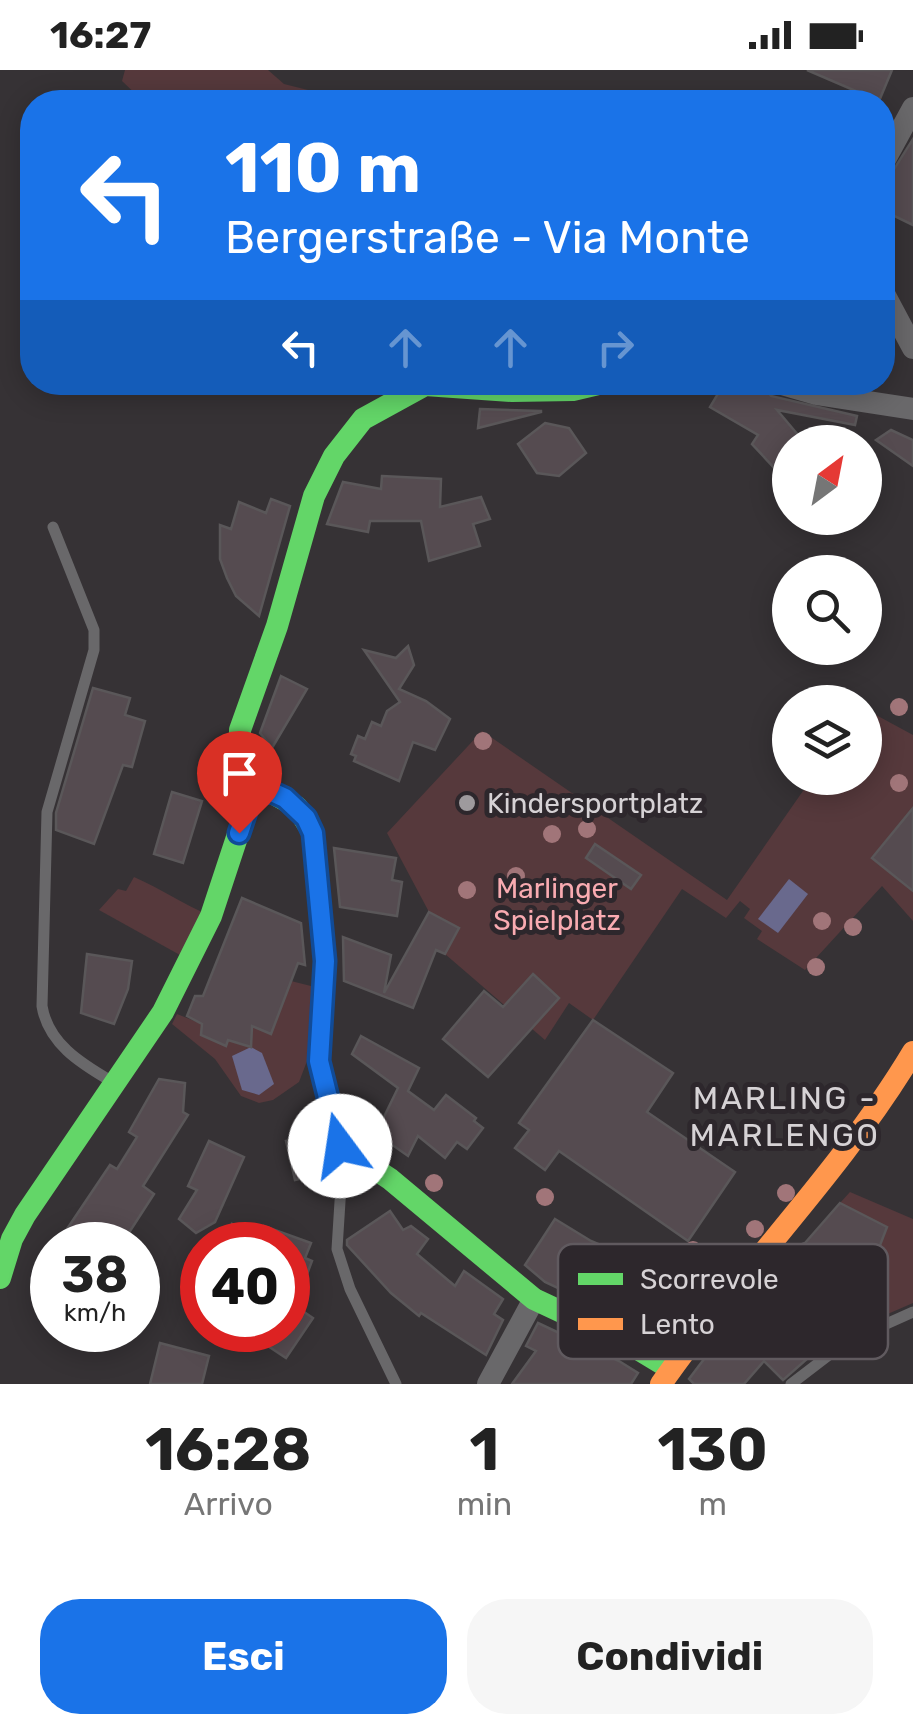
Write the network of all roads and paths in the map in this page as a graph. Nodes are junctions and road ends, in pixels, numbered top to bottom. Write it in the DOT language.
graph roads {
  1 [pos="913,108"];
  2 [pos="895,142"];
  3 [pos="895,314"];
  4 [pos="913,348"];
  5 [pos="407,395"];
  6 [pos="822,395"];
  7 [pos="913,409"];
  8 [pos="52,526"];
  9 [pos="272,792"];
  10 [pos="913,1052"];
  11 [pos="114,1082"];
  12 [pos="340,1146"];
  13 [pos="772,1244"];
  14 [pos="0,1278"];
  15 [pos="534,1300"];
  16 [pos="558,1311"];
  17 [pos="913,1312"];
  18 [pos="888,1323"];
  19 [pos="646,1359"];
  20 [pos="824,1359"];
  21 [pos="666,1376"];
  22 [pos="396,1384"];
  23 [pos="488,1384"];
  24 [pos="791,1384"];
  1 -- 2 [label="street"];
  3 -- 4 [label="street"];
  5 -- 9 [label="street"];
  6 -- 7 [label="street"];
  8 -- 11 [label="lane"];
  9 -- 11 [label="street"];
  9 -- 12 [label="street"];
  10 -- 13 [label="street"];
  11 -- 14 [label="street"];
  12 -- 15 [label="street"];
  12 -- 22 [label="lane"];
  15 -- 16 [label="street"];
  15 -- 23 [label="street"];
  17 -- 18 [label="lane"];
  19 -- 21 [label="street"];
  20 -- 24 [label="lane"];
}
